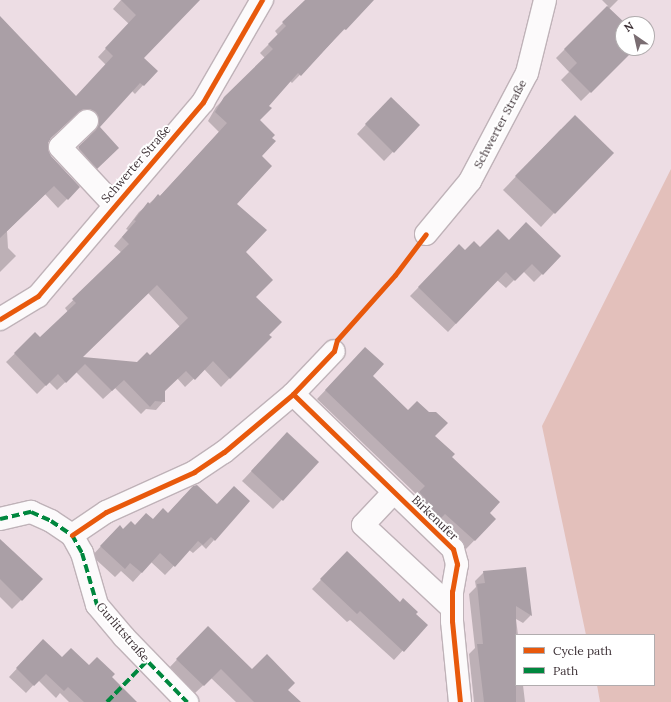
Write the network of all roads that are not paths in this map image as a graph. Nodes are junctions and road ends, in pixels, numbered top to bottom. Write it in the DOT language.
graph roads {
  1 [pos="262,0"];
  2 [pos="545,0"];
  3 [pos="86,120"];
  4 [pos="114,205"];
  5 [pos="426,234"];
  6 [pos="0,319"];
  7 [pos="334,351"];
  8 [pos="293,394"];
  9 [pos="394,492"];
  10 [pos="0,519"];
  11 [pos="72,535"];
  12 [pos="451,608"];
  13 [pos="188,702"];
  14 [pos="460,702"];
  1 -- 4 [label="street, Schwerter Straße"];
  2 -- 5 [label="street, Schwerter Straße"];
  3 -- 4 [label="street"];
  4 -- 6 [label="street, Schwerter Straße"];
  7 -- 8 [label="street"];
  8 -- 9 [label="street, Birkenufer"];
  8 -- 11 [label="street"];
  9 -- 12 [label="street, Birkenufer"];
  9 -- 12 [label="street"];
  10 -- 11 [label="street, Gurlittstraße"];
  11 -- 13 [label="street, Gurlittstraße"];
  12 -- 14 [label="street, Birkenufer"];
}
